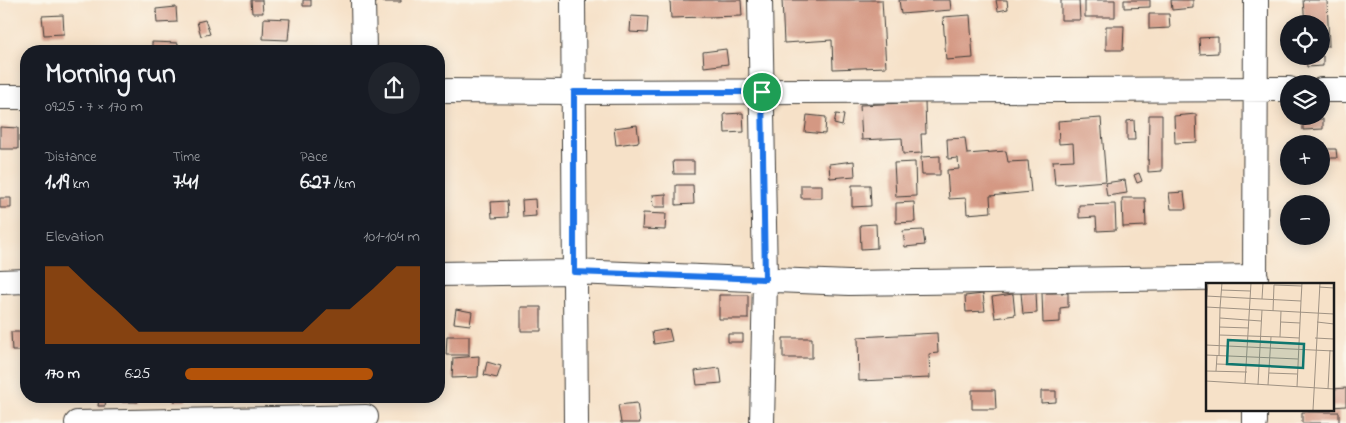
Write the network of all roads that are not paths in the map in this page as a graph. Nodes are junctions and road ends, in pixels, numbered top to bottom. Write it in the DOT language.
graph roads {
  1 [pos="363,0"];
  2 [pos="573,0"];
  3 [pos="760,0"];
  4 [pos="1256,0"];
  5 [pos="364,45"];
  6 [pos="1256,89"];
  7 [pos="1280,89"];
  8 [pos="1330,90"];
  9 [pos="1346,90"];
  10 [pos="445,91"];
  11 [pos="574,92"];
  12 [pos="762,92"];
  13 [pos="0,97"];
  14 [pos="20,97"];
  15 [pos="574,272"];
  16 [pos="445,274"];
  17 [pos="765,279"];
  18 [pos="1256,280"];
  19 [pos="0,282"];
  20 [pos="20,282"];
  21 [pos="1255,410"];
  22 [pos="366,412"];
  23 [pos="77,423"];
  24 [pos="576,423"];
  25 [pos="762,423"];
  26 [pos="1255,423"];
  1 -- 5 [label="street"];
  2 -- 11 [label="street"];
  3 -- 12 [label="street"];
  4 -- 6 [label="street"];
  6 -- 7 [label="street"];
  6 -- 12 [label="street"];
  6 -- 18 [label="street"];
  8 -- 9 [label="street"];
  10 -- 11 [label="street"];
  11 -- 12 [label="street"];
  11 -- 15 [label="street"];
  12 -- 17 [label="street"];
  13 -- 14 [label="street"];
  15 -- 16 [label="street"];
  15 -- 17 [label="street"];
  15 -- 24 [label="street"];
  17 -- 18 [label="street"];
  17 -- 25 [label="street"];
  19 -- 20 [label="street"];
  21 -- 26 [label="street"];
  22 -- 23 [label="street"];
}
